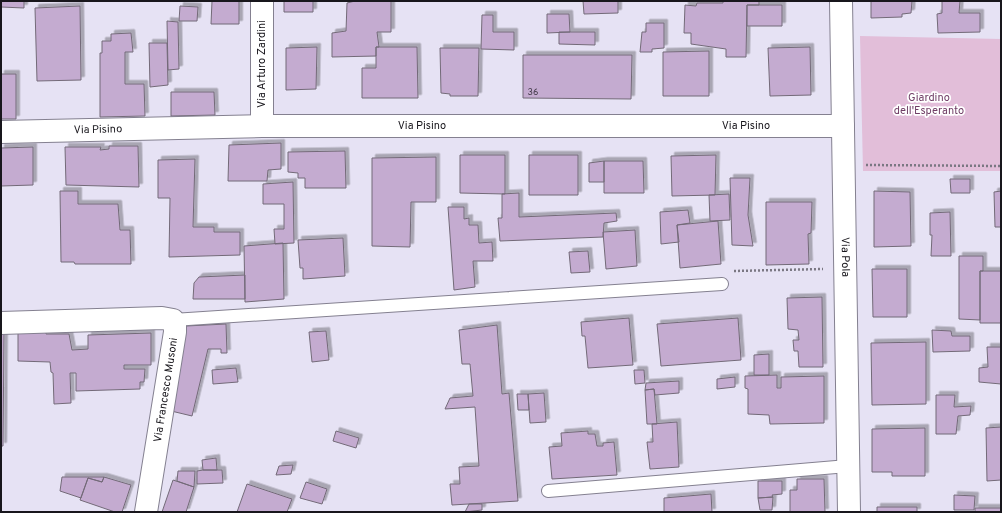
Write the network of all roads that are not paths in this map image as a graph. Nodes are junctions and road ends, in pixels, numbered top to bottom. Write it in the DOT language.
graph roads {
  1 [pos="262,1"];
  2 [pos="841,1"];
  3 [pos="262,126"];
  4 [pos="843,126"];
  5 [pos="1,132"];
  6 [pos="722,284"];
  7 [pos="173,320"];
  8 [pos="1,323"];
  9 [pos="848,466"];
  10 [pos="548,491"];
  11 [pos="146,512"];
  12 [pos="849,512"];
  1 -- 3 [label="street, Via Arturo Zardini"];
  2 -- 4 [label="street, Via Pola"];
  3 -- 4 [label="street, Via Pisino"];
  3 -- 5 [label="street, Via Pisino"];
  4 -- 9 [label="street, Via Pola"];
  6 -- 7 [label="lane"];
  7 -- 8 [label="street"];
  7 -- 11 [label="street, Via Francesco Musoni"];
  9 -- 10 [label="lane"];
  9 -- 12 [label="street, Via Pola"];
}
